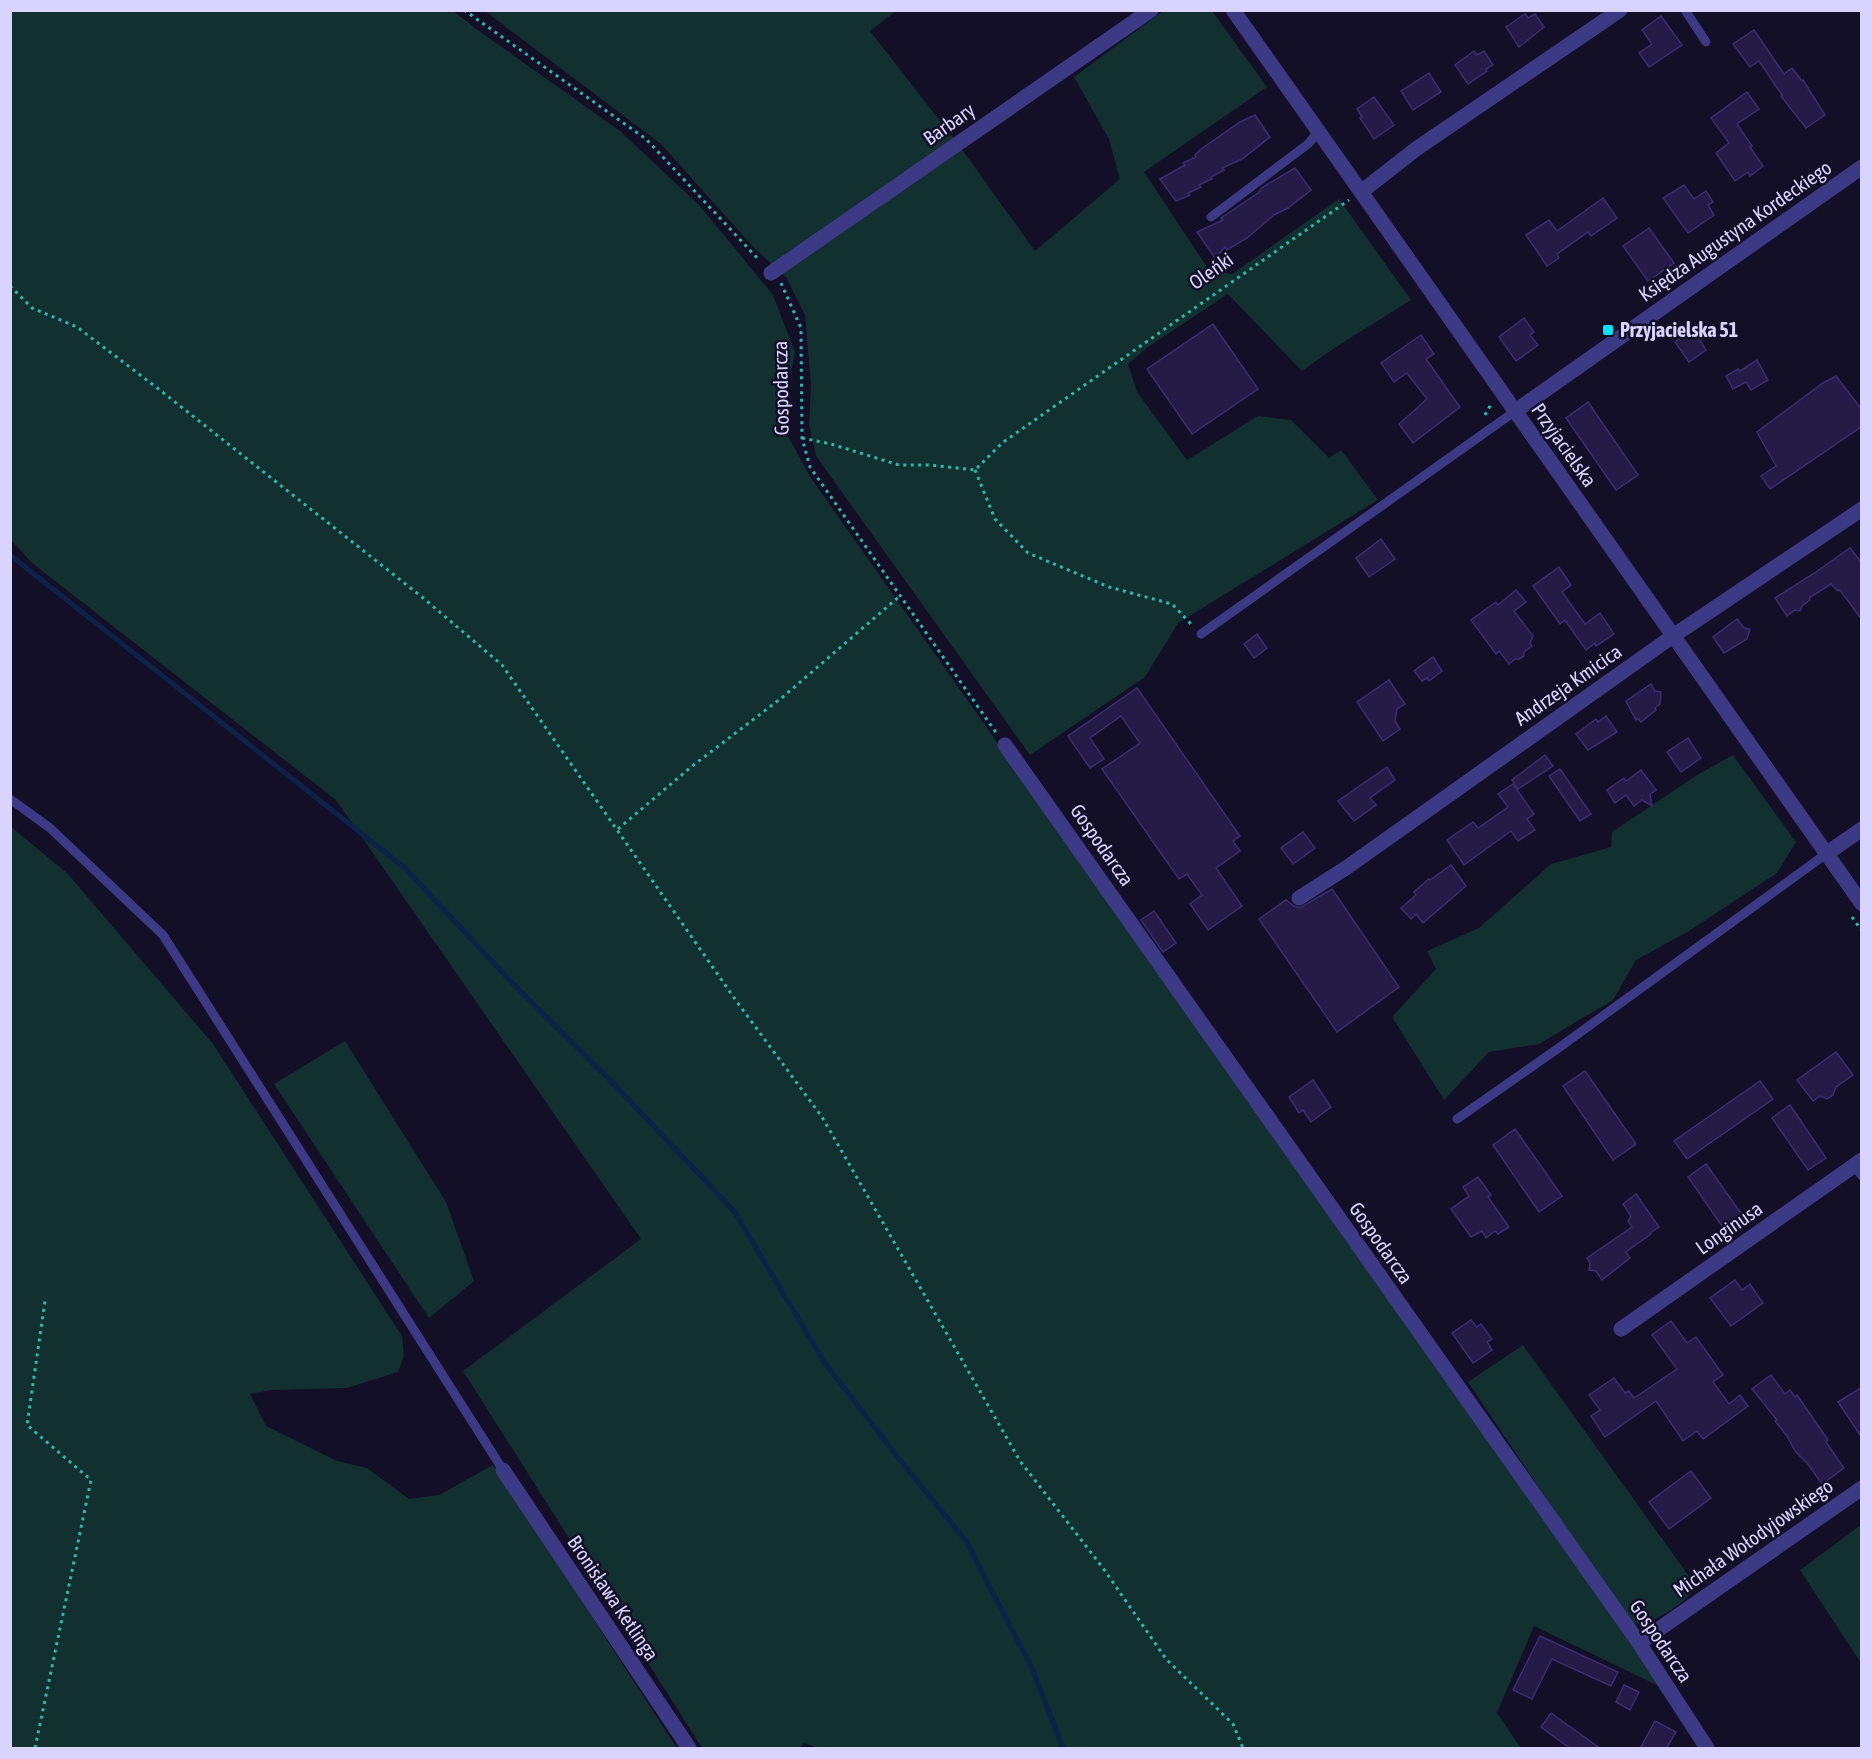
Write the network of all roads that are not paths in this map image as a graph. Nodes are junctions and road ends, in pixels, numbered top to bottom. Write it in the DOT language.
graph roads {
  1 [pos="1151,10"];
  2 [pos="1233,10"];
  3 [pos="1620,10"];
  4 [pos="1685,10"];
  5 [pos="1706,42"];
  6 [pos="1318,132"];
  7 [pos="1862,167"];
  8 [pos="1360,192"];
  9 [pos="1211,217"];
  10 [pos="771,273"];
  11 [pos="1514,412"];
  12 [pos="1862,508"];
  13 [pos="1201,634"];
  14 [pos="1673,636"];
  15 [pos="1005,745"];
  16 [pos="10,799"];
  17 [pos="1862,830"];
  18 [pos="1826,854"];
  19 [pos="1299,898"];
  20 [pos="1862,903"];
  21 [pos="1457,1119"];
  22 [pos="1859,1167"];
  23 [pos="1621,1329"];
  24 [pos="503,1470"];
  25 [pos="1862,1488"];
  26 [pos="1639,1643"];
  27 [pos="689,1749"];
  28 [pos="1707,1749"];
  1 -- 10 [label="street, Barbary"];
  2 -- 6 [label="street, Przyjacielska"];
  3 -- 8 [label="street"];
  4 -- 5 [label="lane"];
  6 -- 8 [label="street, Przyjacielska"];
  6 -- 9 [label="lane"];
  7 -- 11 [label="street, Księdza Augustyna Kordeckiego"];
  8 -- 11 [label="street, Przyjacielska"];
  11 -- 13 [label="lane"];
  11 -- 14 [label="street, Przyjacielska"];
  12 -- 14 [label="street, Andrzeja Kmicica"];
  14 -- 18 [label="street, Przyjacielska"];
  14 -- 19 [label="street, Andrzeja Kmicica"];
  15 -- 26 [label="street, Gospodarcza"];
  16 -- 24 [label="lane"];
  17 -- 18 [label="street"];
  18 -- 20 [label="street, Przyjacielska"];
  18 -- 21 [label="lane"];
  22 -- 23 [label="street, Longinusa"];
  24 -- 27 [label="street, Bronisława Ketlinga"];
  25 -- 26 [label="street, Michała Wołodyjowskiego"];
  26 -- 28 [label="street, Gospodarcza"];
}
